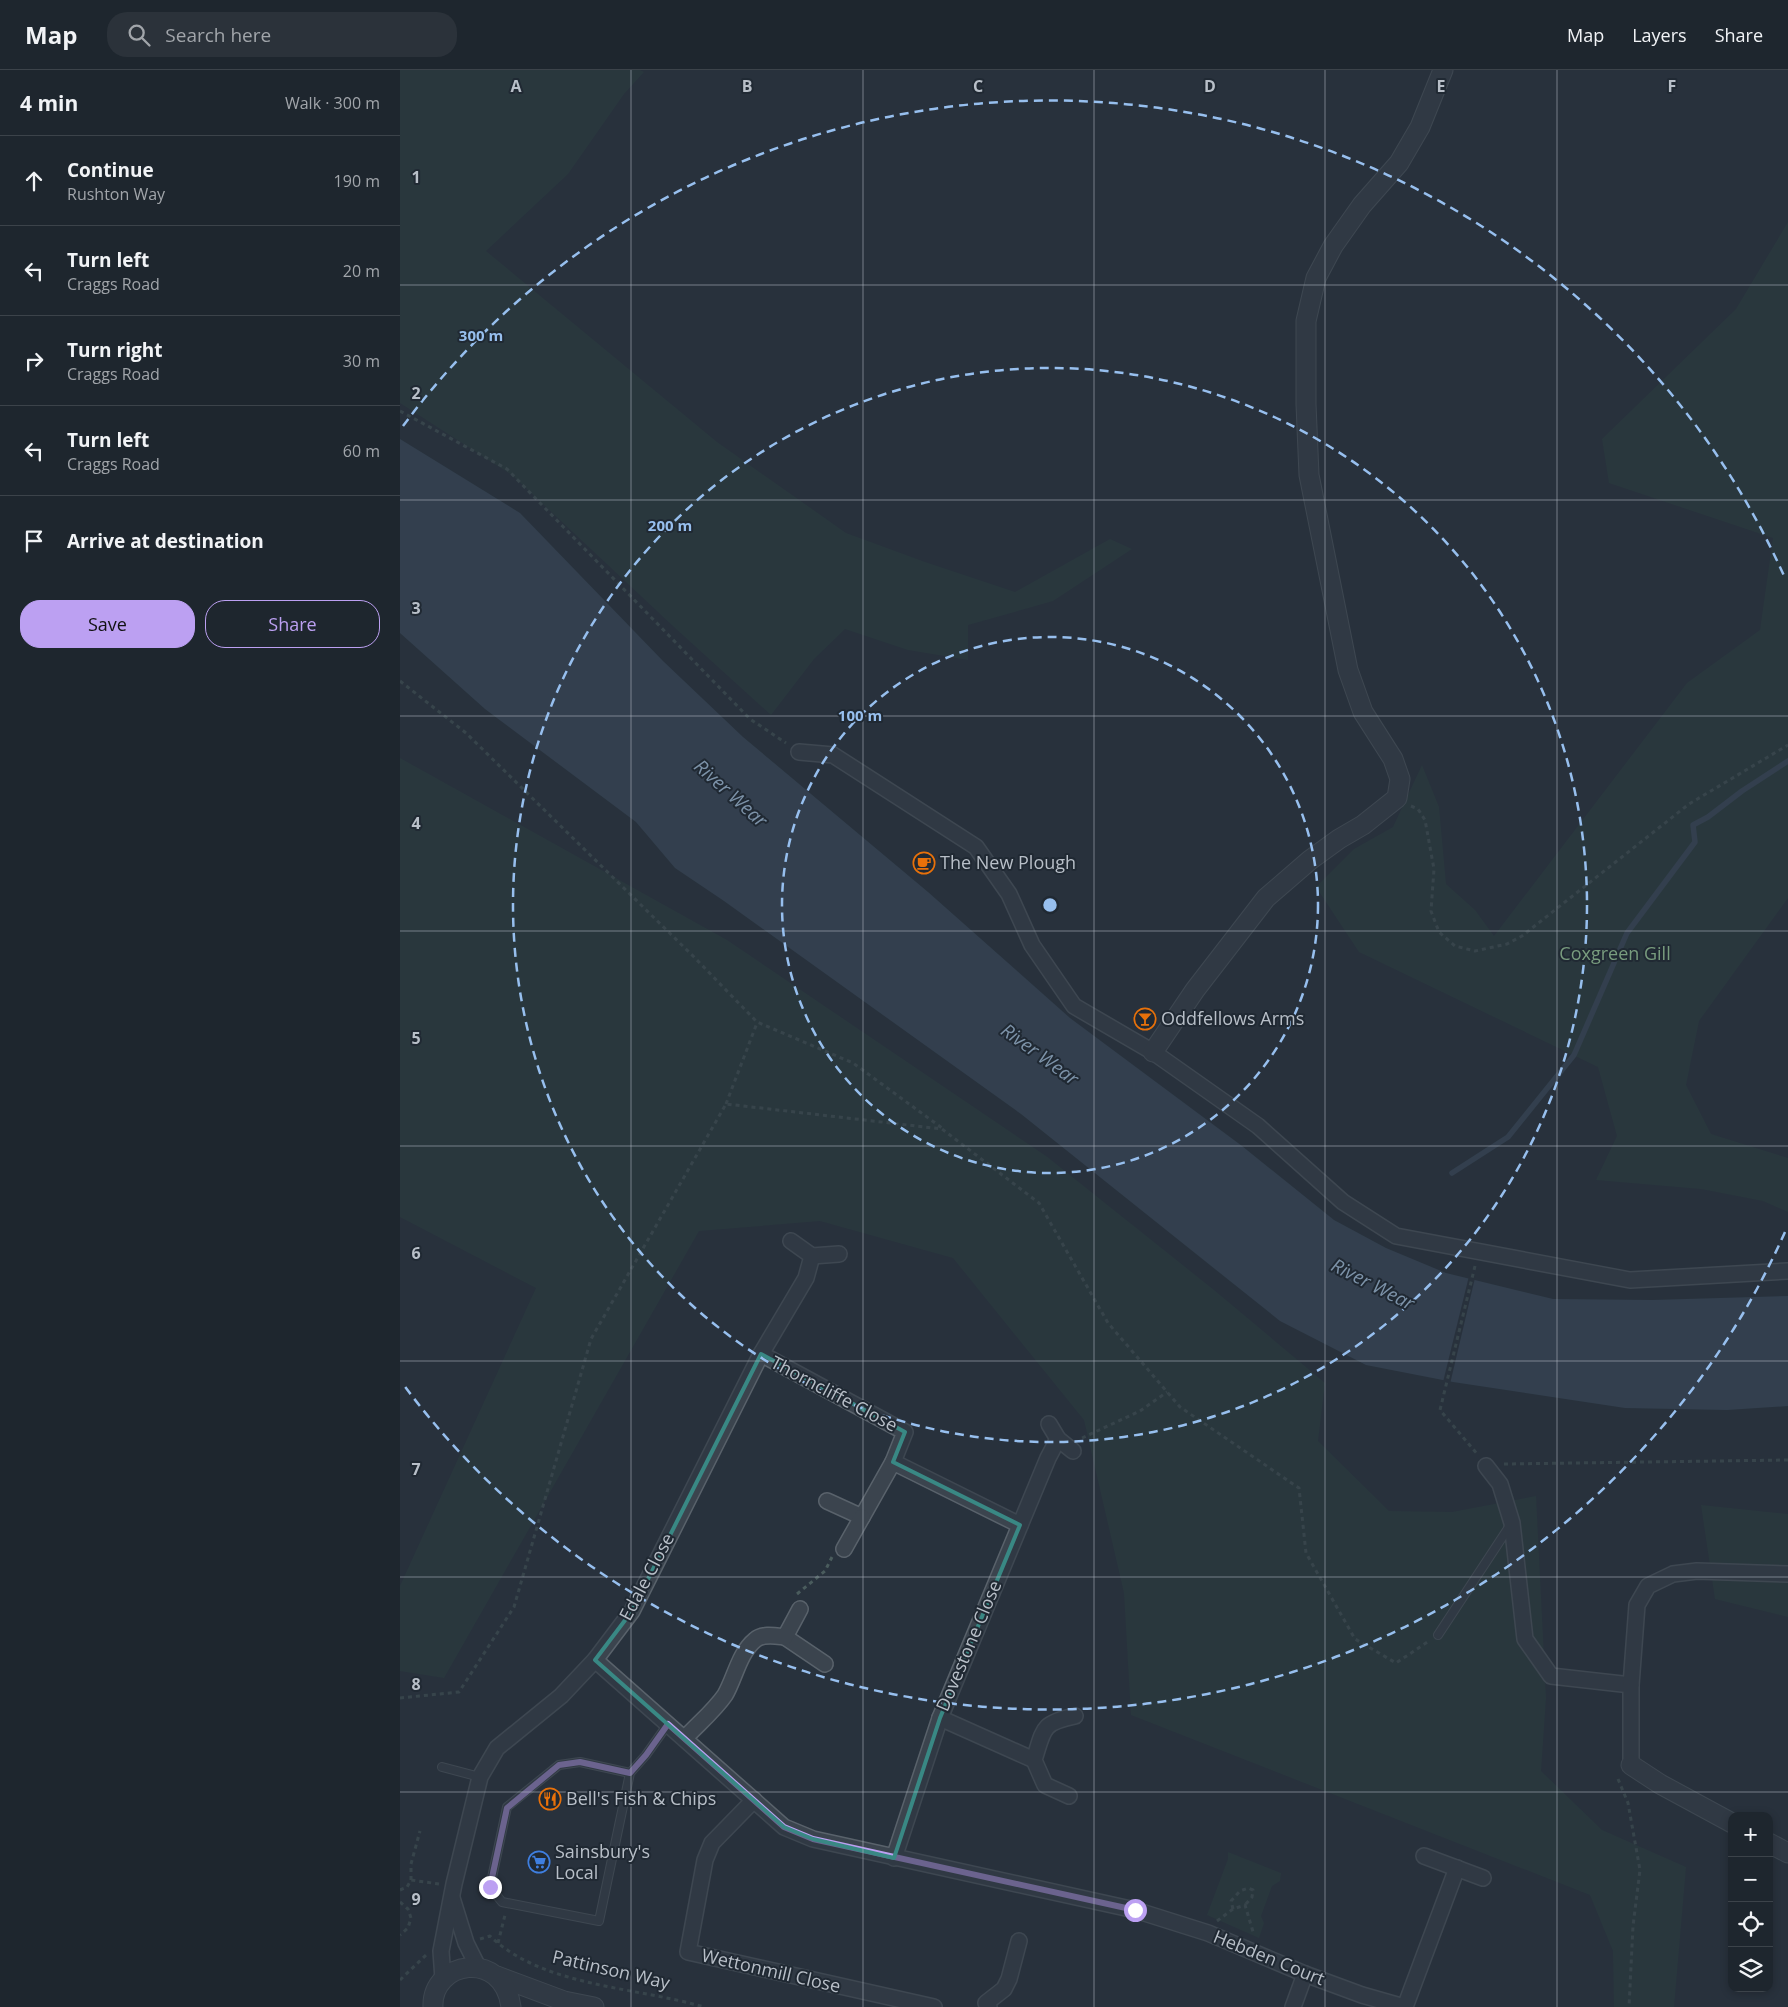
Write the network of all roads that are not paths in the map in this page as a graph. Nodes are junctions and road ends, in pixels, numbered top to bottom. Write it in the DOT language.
graph roads {
  1 [pos="1443,70"];
  2 [pos="799,752"];
  3 [pos="1153,1052"];
  4 [pos="791,1241"];
  5 [pos="839,1254"];
  6 [pos="812,1256"];
  7 [pos="1788,1272"];
  8 [pos="761,1354"];
  9 [pos="1049,1424"];
  10 [pos="1058,1439"];
  11 [pos="1073,1450"];
  12 [pos="893,1462"];
  13 [pos="1486,1466"];
  14 [pos="827,1501"];
  15 [pos="862,1517"];
  16 [pos="1512,1522"];
  17 [pos="1020,1525"];
  18 [pos="844,1549"];
  19 [pos="1788,1574"];
  20 [pos="800,1609"];
  21 [pos="1438,1635"];
  22 [pos="785,1637"];
  23 [pos="595,1660"];
  24 [pos="825,1664"];
  25 [pos="1631,1685"];
  26 [pos="1075,1716"];
  27 [pos="940,1718"];
  28 [pos="668,1724"];
  29 [pos="685,1738"];
  30 [pos="1034,1760"];
  31 [pos="1631,1764"];
  32 [pos="442,1767"];
  33 [pos="630,1773"];
  34 [pos="480,1777"];
  35 [pos="1069,1796"];
  36 [pos="754,1800"];
  37 [pos="1728,1821"];
  38 [pos="1773,1845"];
  39 [pos="1788,1853"];
  40 [pos="1424,1856"];
  41 [pos="894,1858"];
  42 [pos="1457,1868"];
  43 [pos="1483,1878"];
  44 [pos="453,1890"];
  45 [pos="1019,1940"];
  46 [pos="478,1968"];
  47 [pos="1305,1974"];
  48 [pos="497,1976"];
  49 [pos="443,1979"];
  50 [pos="564,2001"];
  51 [pos="430,2005"];
  52 [pos="984,2006"];
  53 [pos="511,2007"];
  54 [pos="545,2007"];
  55 [pos="594,2007"];
  56 [pos="934,2007"];
  57 [pos="1293,2007"];
  58 [pos="1404,2007"];
  1 -- 3 [label="street"];
  2 -- 3 [label="street"];
  3 -- 7 [label="street"];
  4 -- 6 [label="street"];
  5 -- 6 [label="street"];
  6 -- 8 [label="street, Edale Close"];
  8 -- 12 [label="street, Thorncliffe Close"];
  8 -- 23 [label="street, Edale Close"];
  9 -- 10 [label="street"];
  10 -- 11 [label="street"];
  10 -- 17 [label="street, Dovestone Close"];
  12 -- 15 [label="street, Thorncliffe Close"];
  12 -- 17 [label="street, Thorncliffe Close"];
  13 -- 16 [label="street"];
  14 -- 15 [label="street"];
  15 -- 18 [label="street, Thorncliffe Close"];
  16 -- 21 [label="lane"];
  16 -- 25 [label="street"];
  17 -- 27 [label="street, Dovestone Close"];
  19 -- 25 [label="street"];
  20 -- 22 [label="street"];
  22 -- 24 [label="street"];
  22 -- 29 [label="street"];
  23 -- 28 [label="street, Hebden Court"];
  23 -- 34 [label="street, Edale Close"];
  25 -- 31 [label="street"];
  26 -- 30 [label="street"];
  27 -- 30 [label="street"];
  27 -- 41 [label="street, Dovestone Close"];
  28 -- 29 [label="street, Hebden Court"];
  28 -- 33 [label="lane"];
  29 -- 36 [label="street, Hebden Court"];
  30 -- 35 [label="street"];
  31 -- 37 [label="street"];
  32 -- 34 [label="lane"];
  33 -- 33 [label="lane"];
  34 -- 44 [label="street, Edale Close"];
  36 -- 41 [label="street, Hebden Court"];
  36 -- 56 [label="street, Wettonmill Close"];
  38 -- 39 [label="street"];
  40 -- 42 [label="street"];
  41 -- 47 [label="street, Hebden Court"];
  42 -- 43 [label="street"];
  42 -- 58 [label="street"];
  44 -- 46 [label="street"];
  44 -- 49 [label="street, Edale Close"];
  45 -- 52 [label="street"];
  46 -- 48 [label="street"];
  46 -- 49 [label="street"];
  47 -- 57 [label="street"];
  47 -- 58 [label="street, Hebden Court"];
  48 -- 50 [label="street"];
  48 -- 53 [label="street"];
  49 -- 51 [label="street"];
  50 -- 54 [label="street"];
  50 -- 55 [label="street"];
}
